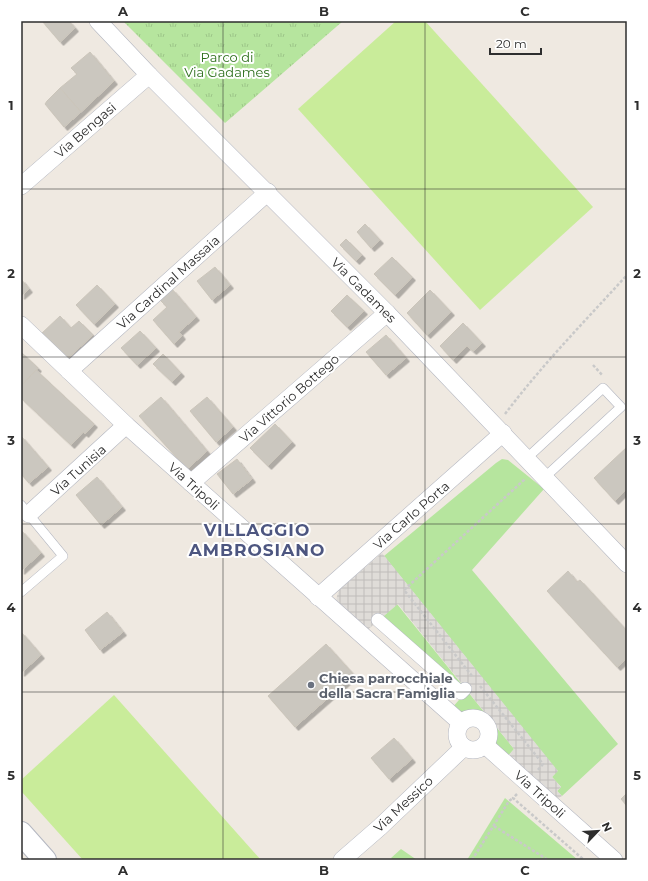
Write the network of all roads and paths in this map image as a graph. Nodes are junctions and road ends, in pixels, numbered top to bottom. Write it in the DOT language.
graph roads {
  1 [pos="98,21"];
  2 [pos="149,75"];
  3 [pos="21,186"];
  4 [pos="268,192"];
  5 [pos="627,276"];
  6 [pos="386,313"];
  7 [pos="21,325"];
  8 [pos="69,371"];
  9 [pos="126,425"];
  10 [pos="500,429"];
  11 [pos="526,458"];
  12 [pos="545,477"];
  13 [pos="191,483"];
  14 [pos="25,510"];
  15 [pos="627,564"];
  16 [pos="408,586"];
  17 [pos="21,592"];
  18 [pos="318,597"];
  19 [pos="378,620"];
  20 [pos="473,677"];
  21 [pos="478,684"];
  22 [pos="465,689"];
  23 [pos="461,723"];
  24 [pos="485,744"];
  25 [pos="464,747"];
  26 [pos="527,782"];
  27 [pos="513,798"];
  28 [pos="494,826"];
  29 [pos="21,833"];
  30 [pos="45,860"];
  31 [pos="342,860"];
  32 [pos="472,860"];
  33 [pos="548,860"];
  34 [pos="584,860"];
  35 [pos="614,860"];
  1 -- 2 [label="street, Via Gadames"];
  2 -- 3 [label="street, Via Bengasi"];
  2 -- 4 [label="street, Via Gadames"];
  4 -- 6 [label="street, Via Gadames"];
  4 -- 8 [label="street, Via Cardinal Massaia"];
  5 -- 10 [label="path"];
  6 -- 10 [label="street, Via Gadames"];
  6 -- 13 [label="street, Via Vittorio Bottego"];
  7 -- 8 [label="street, Via Tripoli"];
  8 -- 9 [label="street, Via Tripoli"];
  9 -- 13 [label="street, Via Tripoli"];
  9 -- 14 [label="street, Via Tunisia"];
  10 -- 11 [label="street, Via Gadames"];
  10 -- 18 [label="street, Via Carlo Porta"];
  11 -- 12 [label="street, Via Gadames"];
  11 -- 12 [label="lane"];
  12 -- 15 [label="street, Via Gadames"];
  13 -- 18 [label="street, Via Tripoli"];
  14 -- 17 [label="lane"];
  16 -- 20 [label="path"];
  18 -- 23 [label="street, Via Tripoli"];
  19 -- 22 [label="street"];
  21 -- 26 [label="path"];
  23 -- 24 [label="street"];
  23 -- 25 [label="street"];
  24 -- 25 [label="street"];
  24 -- 26 [label="street, Via Tripoli"];
  25 -- 31 [label="street, Via Messico"];
  26 -- 27 [label="path"];
  26 -- 35 [label="street, Via Tripoli"];
  27 -- 28 [label="path"];
  27 -- 34 [label="path"];
  28 -- 32 [label="path"];
  28 -- 33 [label="path"];
  29 -- 30 [label="street"];
}
